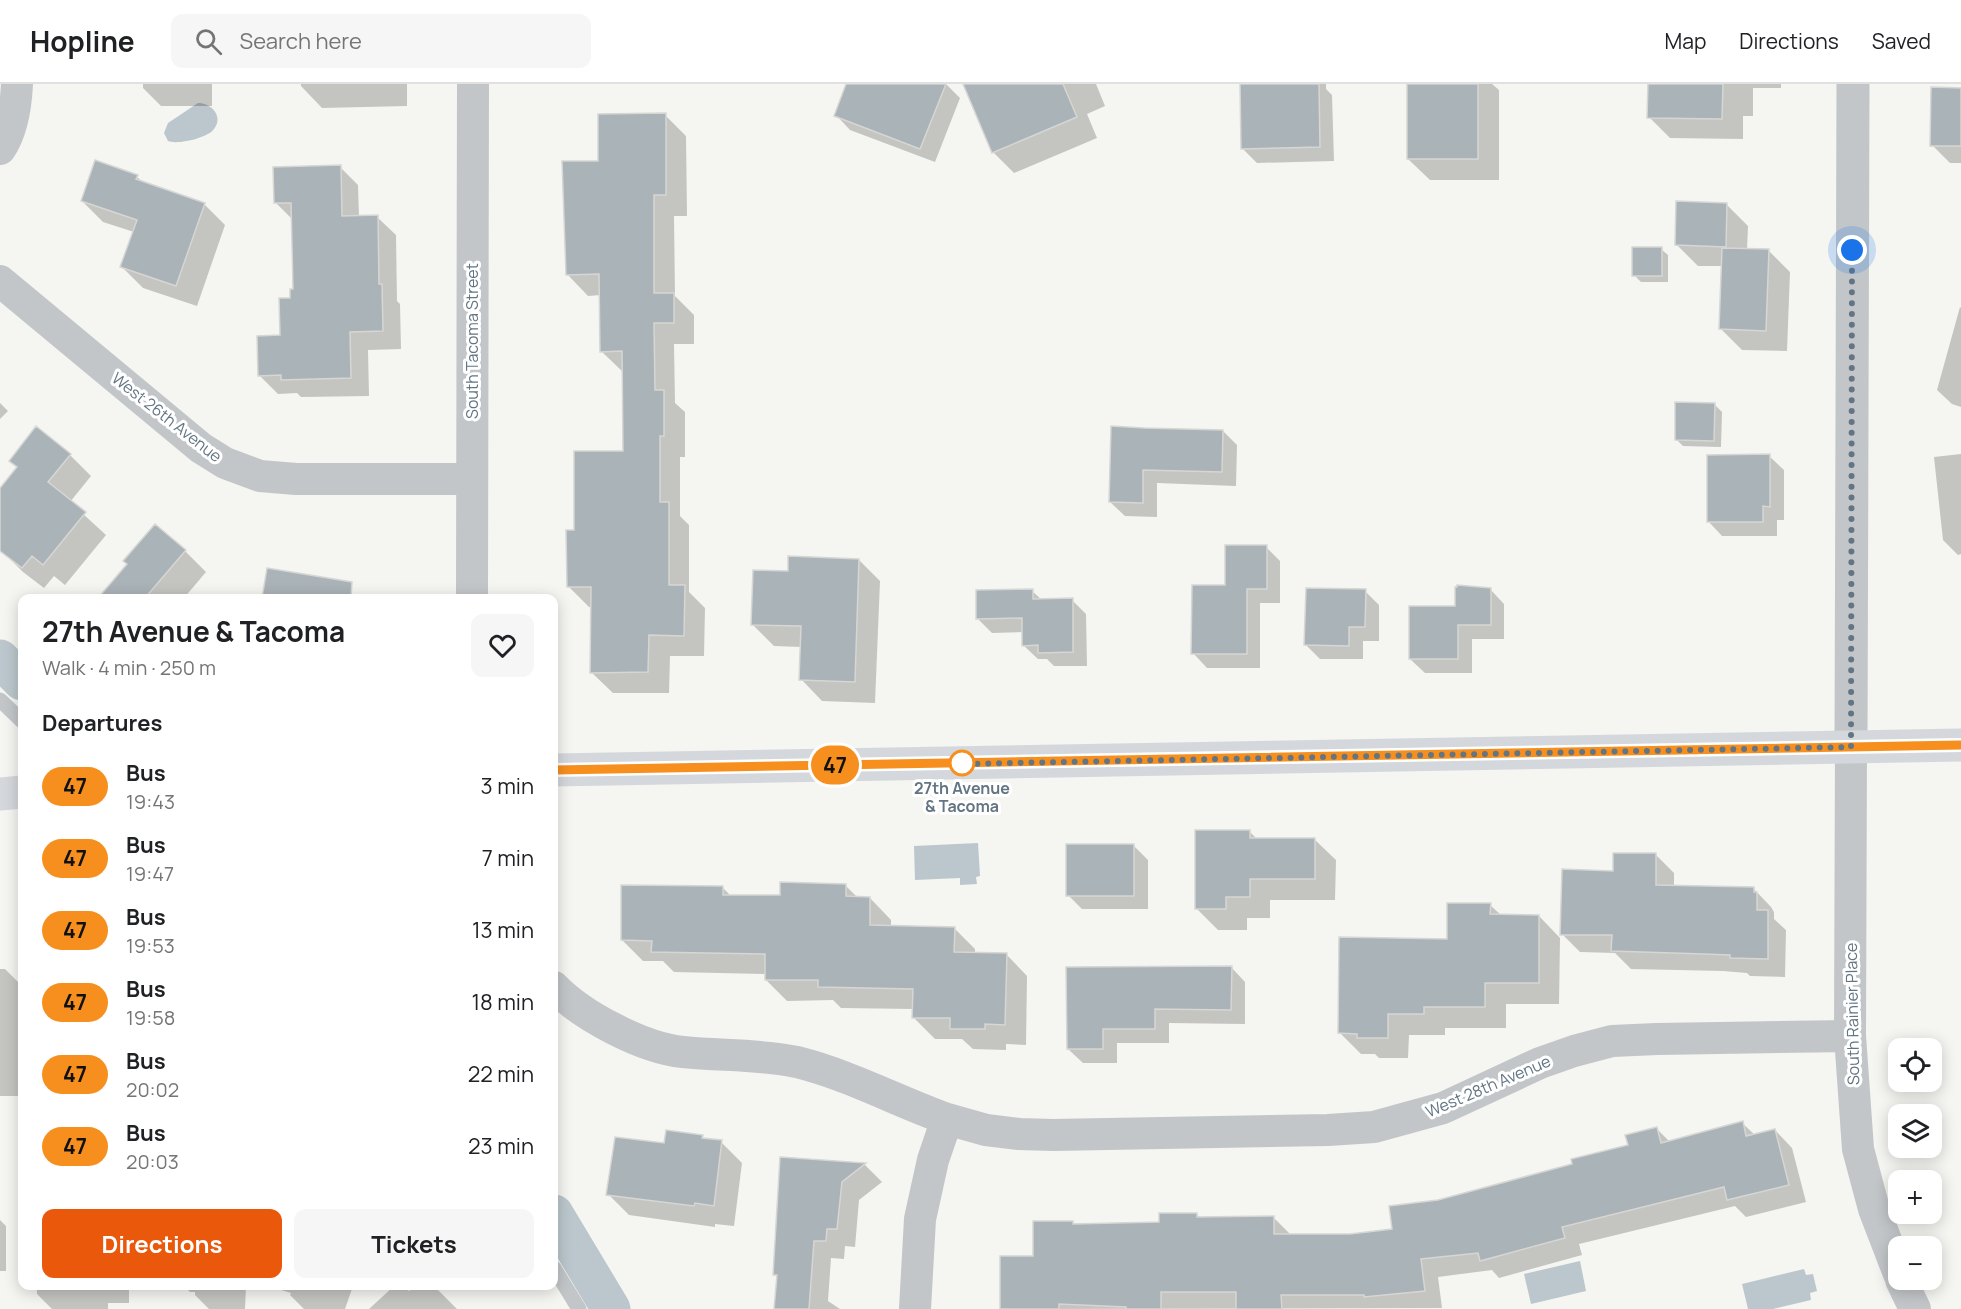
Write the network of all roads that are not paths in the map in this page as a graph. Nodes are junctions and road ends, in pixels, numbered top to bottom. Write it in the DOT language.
graph roads {
  1 [pos="17,84"];
  2 [pos="473,84"];
  3 [pos="1853,84"];
  4 [pos="0,149"];
  5 [pos="0,281"];
  6 [pos="471,479"];
  7 [pos="472,594"];
  8 [pos="0,700"];
  9 [pos="18,717"];
  10 [pos="1961,745"];
  11 [pos="1851,747"];
  12 [pos="558,770"];
  13 [pos="18,792"];
  14 [pos="0,794"];
  15 [pos="558,990"];
  16 [pos="1850,1036"];
  17 [pos="947,1119"];
  18 [pos="1888,1245"];
  19 [pos="558,1275"];
  20 [pos="1906,1290"];
  21 [pos="579,1309"];
  22 [pos="915,1309"];
  23 [pos="1915,1309"];
  1 -- 4 [label="street"];
  2 -- 6 [label="street, South Tacoma Street"];
  3 -- 11 [label="street"];
  5 -- 6 [label="street, West 26th Avenue"];
  6 -- 7 [label="street, South Tacoma Street"];
  8 -- 9 [label="lane"];
  10 -- 11 [label="main road"];
  11 -- 12 [label="main road"];
  11 -- 16 [label="street, South Rainier Place"];
  13 -- 14 [label="main road"];
  15 -- 17 [label="street, West 28th Avenue"];
  16 -- 17 [label="street, West 28th Avenue"];
  16 -- 18 [label="street, South Rainier Place"];
  17 -- 22 [label="street"];
  19 -- 21 [label="lane"];
  20 -- 23 [label="street"];
}
